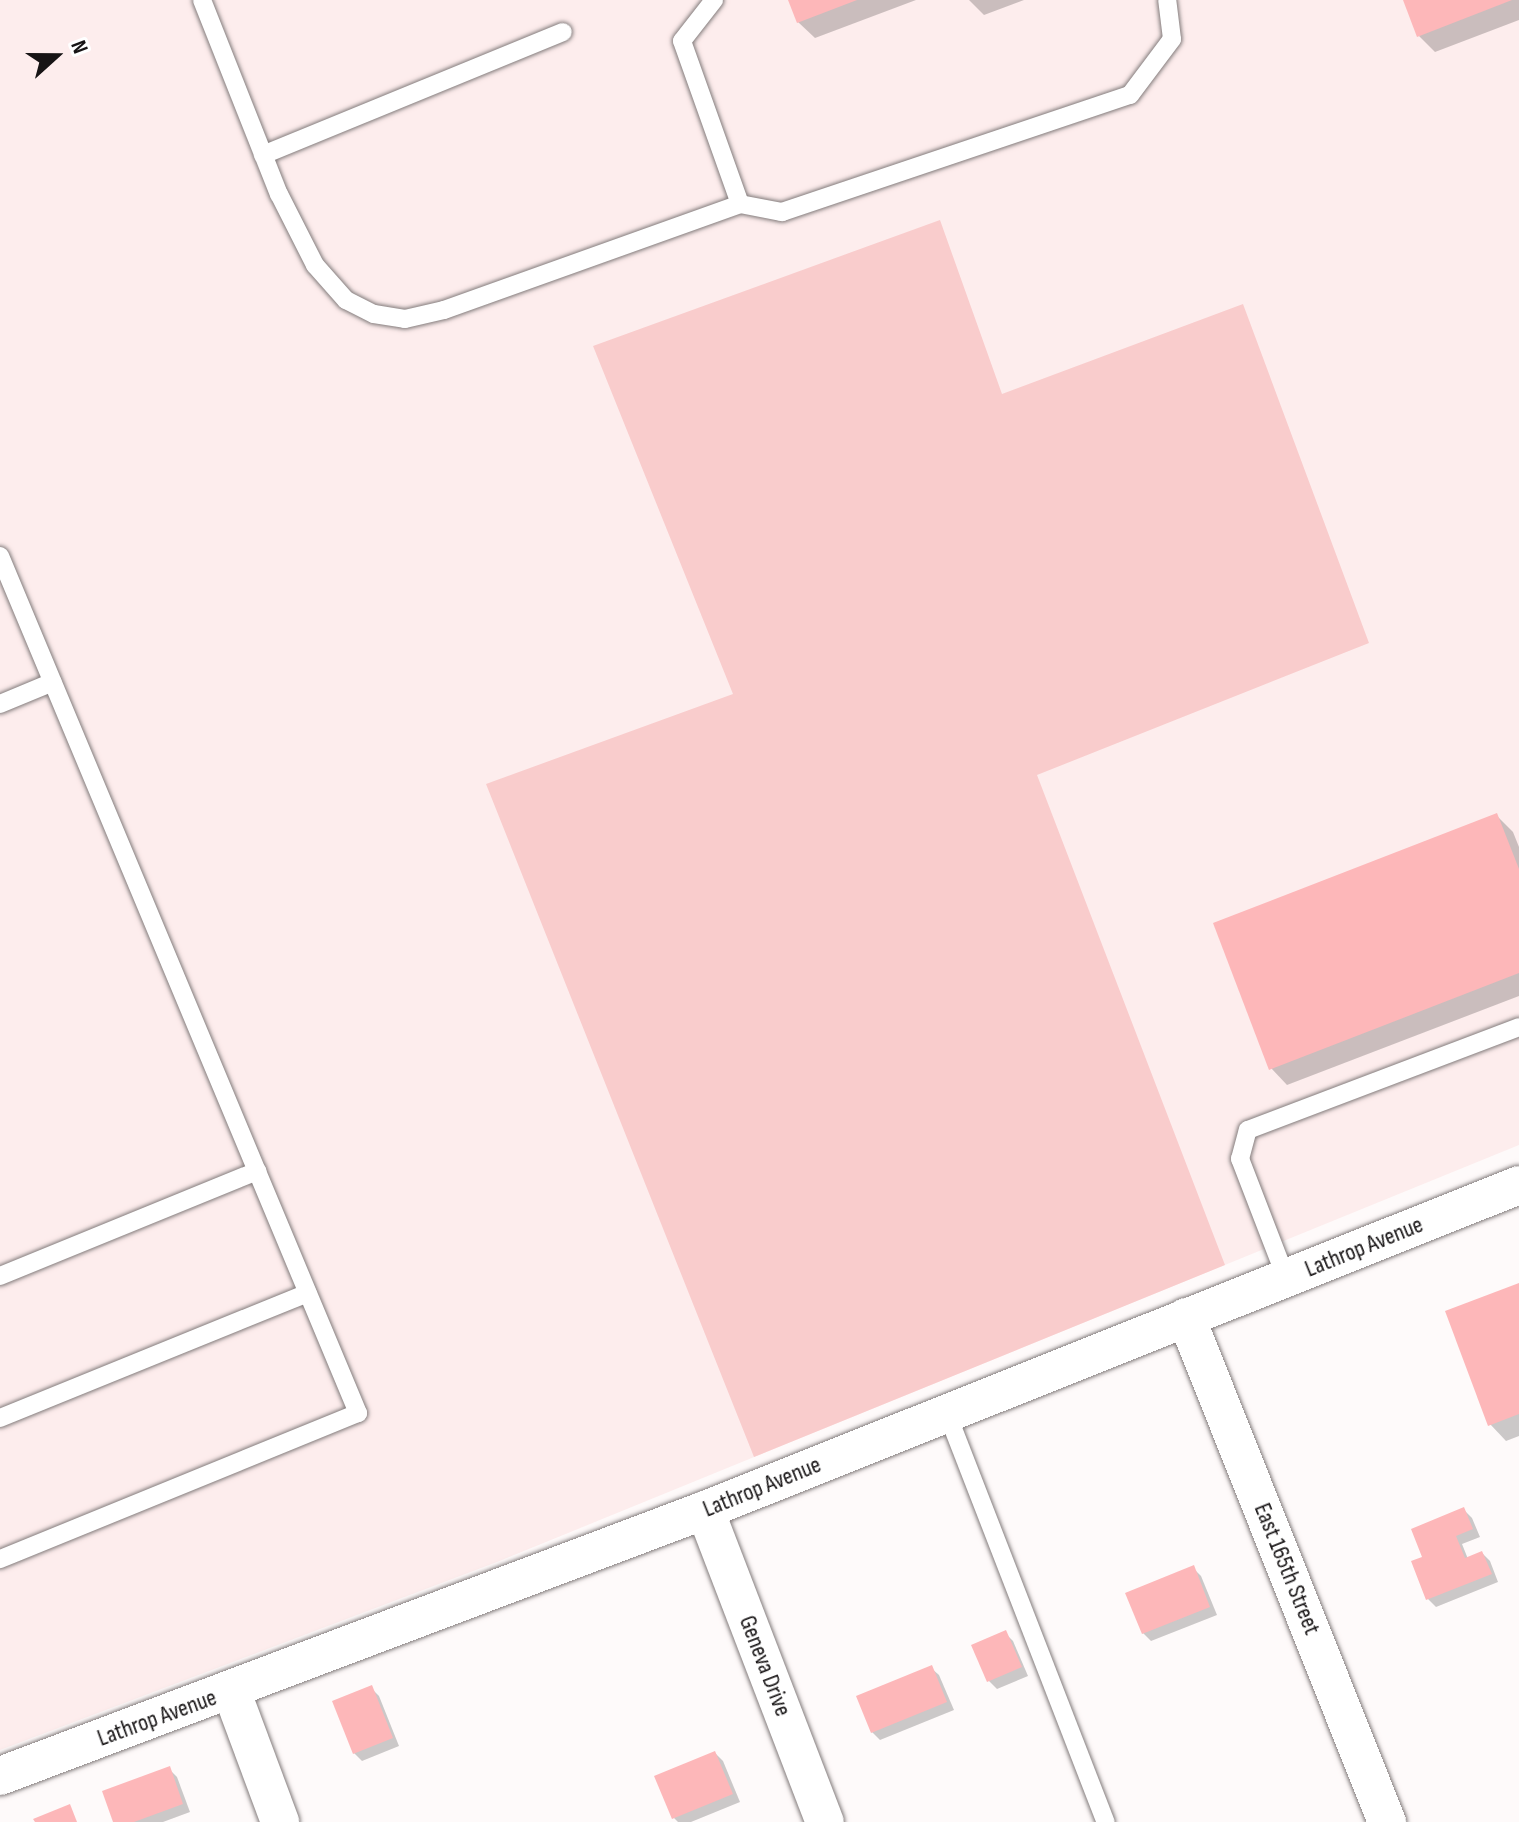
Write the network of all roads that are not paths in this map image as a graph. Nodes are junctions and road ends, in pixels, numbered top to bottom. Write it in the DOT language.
graph roads {
  1 [pos="202,0"];
  2 [pos="714,0"];
  3 [pos="1167,0"];
  4 [pos="563,32"];
  5 [pos="263,155"];
  6 [pos="740,204"];
  7 [pos="0,556"];
  8 [pos="53,682"];
  9 [pos="0,704"];
  10 [pos="1519,1027"];
  11 [pos="257,1171"];
  12 [pos="1519,1185"];
  13 [pos="0,1276"];
  14 [pos="1286,1278"];
  15 [pos="308,1293"];
  16 [pos="1186,1317"];
  17 [pos="947,1413"];
  18 [pos="0,1418"];
  19 [pos="705,1510"];
  20 [pos="0,1559"];
  21 [pos="231,1690"];
  22 [pos="0,1776"];
  23 [pos="280,1822"];
  24 [pos="825,1822"];
  25 [pos="1106,1822"];
  26 [pos="1387,1822"];
  1 -- 5 [label="lane"];
  2 -- 6 [label="lane"];
  3 -- 6 [label="lane"];
  4 -- 5 [label="lane"];
  5 -- 6 [label="lane"];
  7 -- 8 [label="lane"];
  8 -- 9 [label="lane"];
  8 -- 11 [label="lane"];
  10 -- 14 [label="lane"];
  11 -- 13 [label="lane"];
  11 -- 15 [label="lane"];
  12 -- 14 [label="street, Lathrop Avenue"];
  14 -- 16 [label="street, Lathrop Avenue"];
  15 -- 18 [label="lane"];
  15 -- 20 [label="lane"];
  16 -- 17 [label="street, Lathrop Avenue"];
  16 -- 26 [label="street, East 165th Street"];
  17 -- 19 [label="street, Lathrop Avenue"];
  17 -- 25 [label="lane"];
  19 -- 21 [label="street, Lathrop Avenue"];
  19 -- 24 [label="street, Geneva Drive"];
  21 -- 22 [label="street, Lathrop Avenue"];
  21 -- 23 [label="street"];
}
